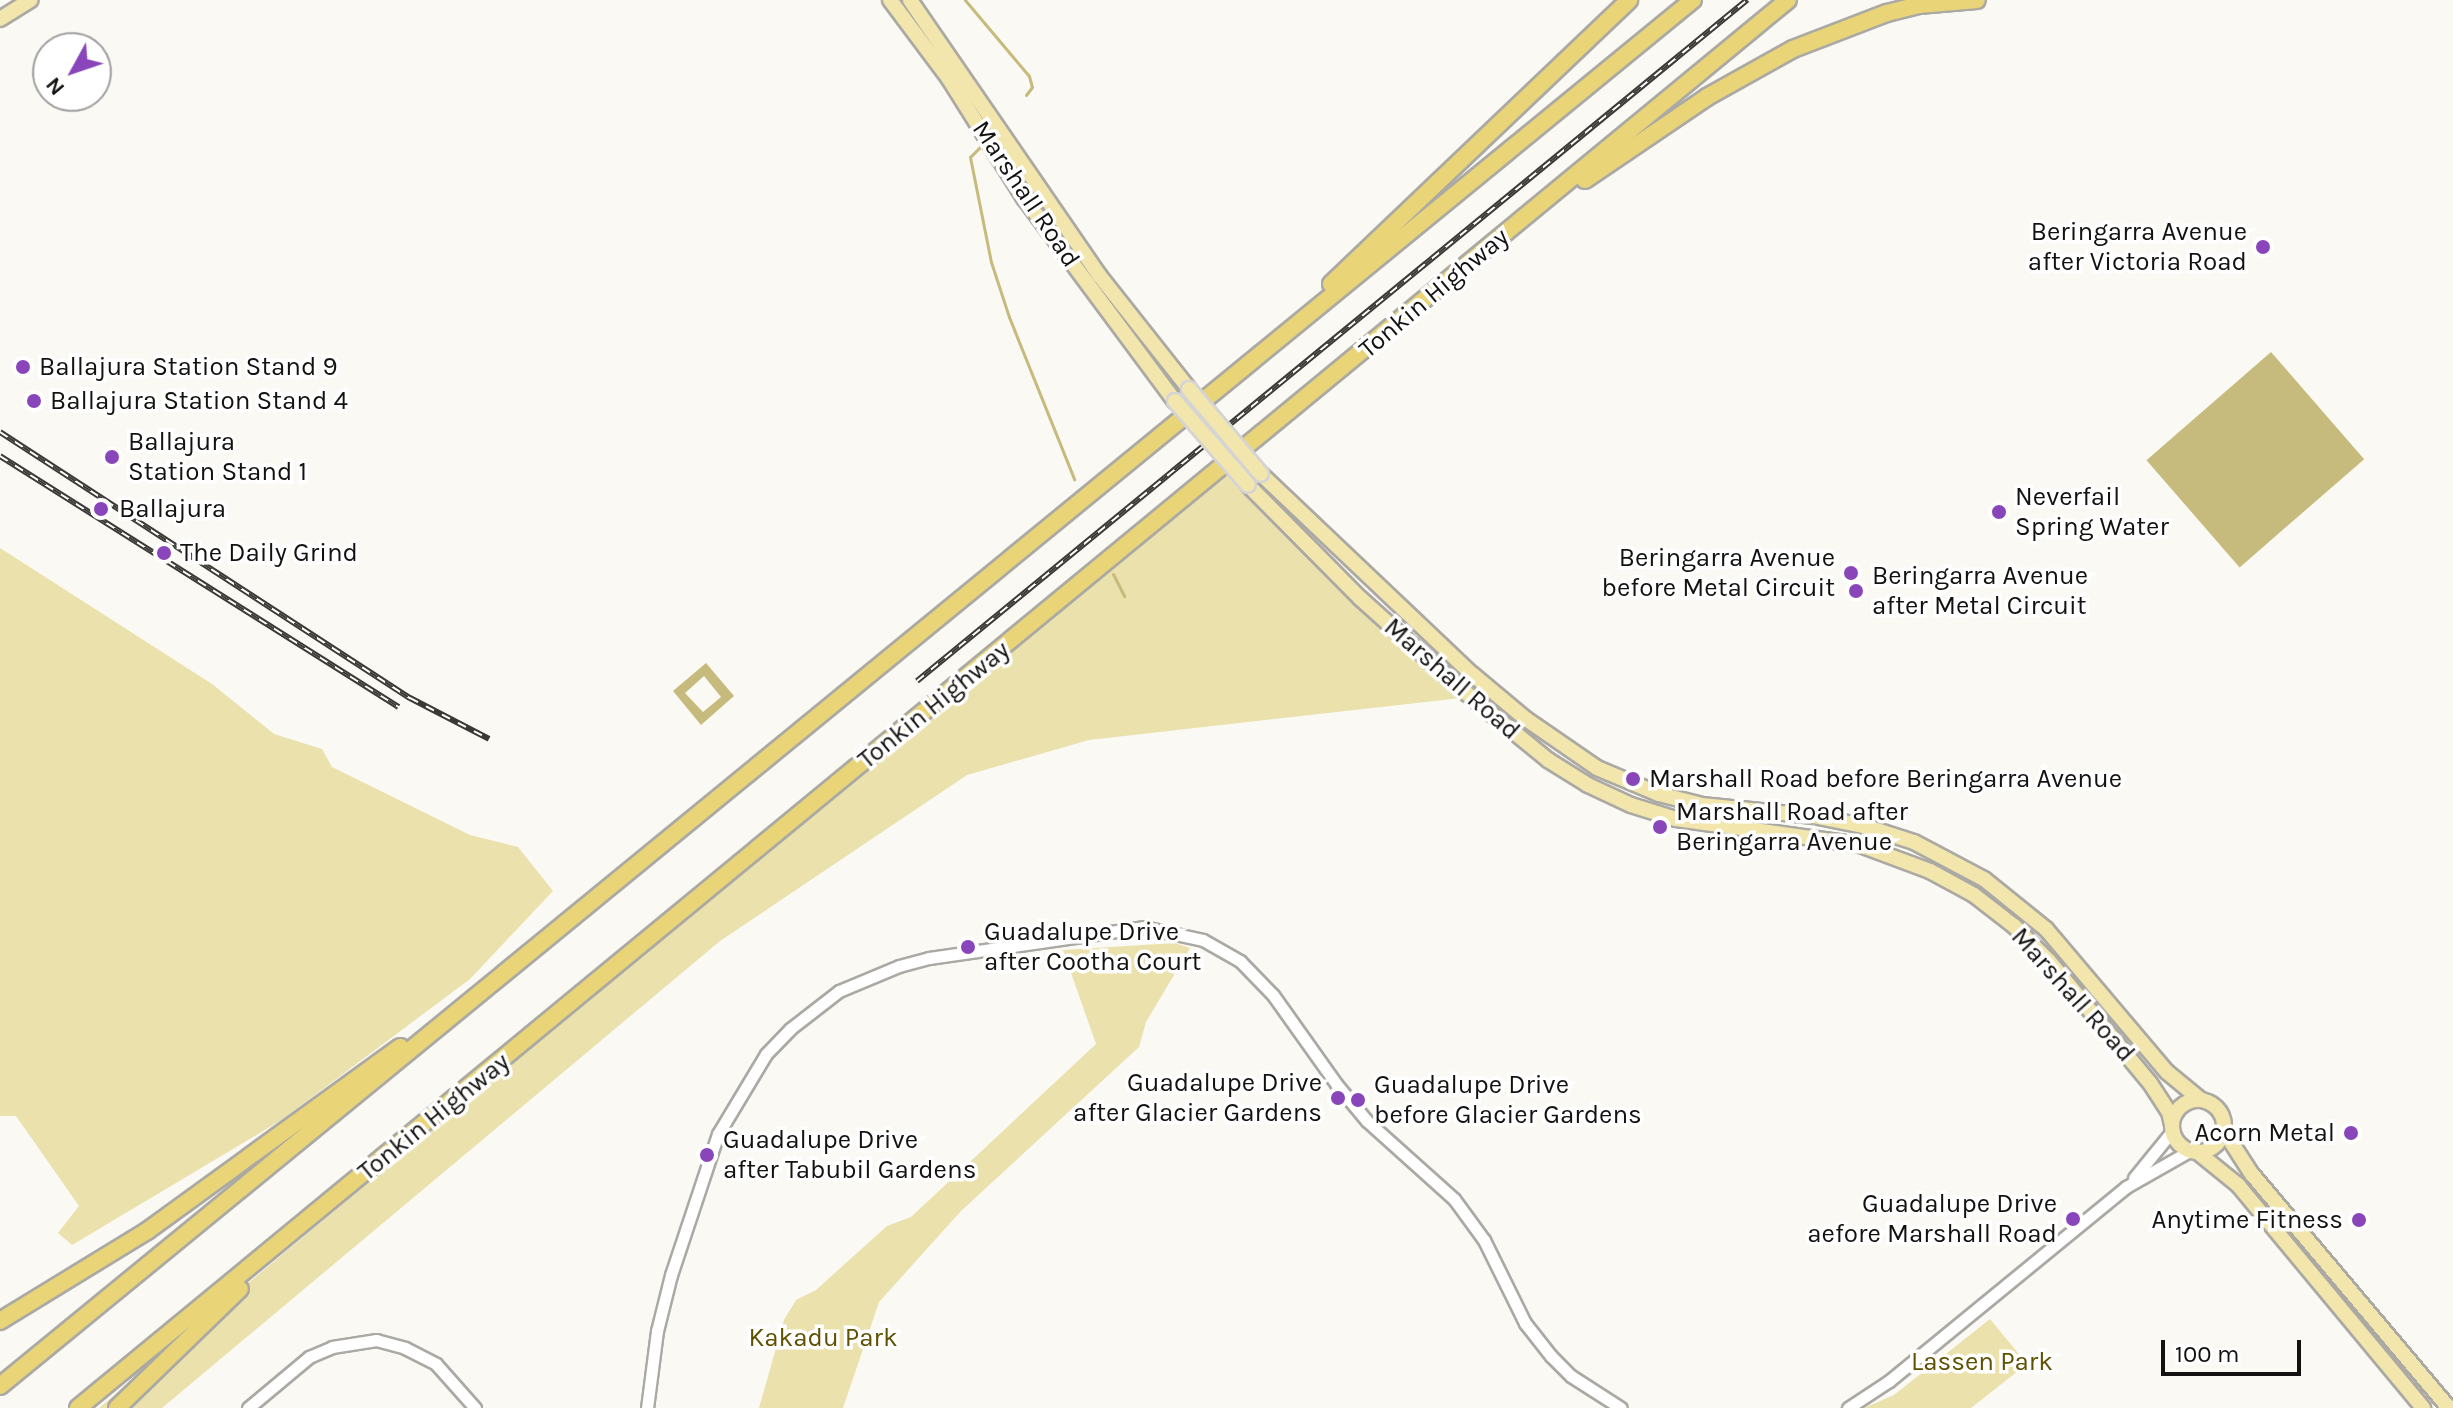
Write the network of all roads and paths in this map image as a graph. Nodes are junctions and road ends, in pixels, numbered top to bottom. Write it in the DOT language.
graph roads {
  1 [pos="31,0"];
  2 [pos="890,0"];
  3 [pos="910,0"];
  4 [pos="1620,0"];
  5 [pos="1629,0"];
  6 [pos="1693,0"];
  7 [pos="1788,0"];
  8 [pos="1977,0"];
  9 [pos="0,19"];
  10 [pos="1576,51"];
  11 [pos="1234,376"];
  12 [pos="1274,425"];
  13 [pos="491,987"];
  14 [pos="2201,1100"];
  15 [pos="2172,1127"];
  16 [pos="2224,1131"];
  17 [pos="2193,1151"];
  18 [pos="2126,1187"];
  19 [pos="313,1218"];
  20 [pos="0,1321"];
  21 [pos="0,1386"];
  22 [pos="78,1408"];
  23 [pos="117,1408"];
  24 [pos="248,1408"];
  25 [pos="475,1408"];
  26 [pos="647,1408"];
  27 [pos="1621,1408"];
  28 [pos="1848,1408"];
  29 [pos="2423,1408"];
  30 [pos="2449,1408"];
  1 -- 9 [label="main road"];
  2 -- 15 [label="main road, Marshall Road, bridge"];
  3 -- 14 [label="main road, Marshall Road, bridge"];
  4 -- 10 [label="highway"];
  5 -- 10 [label="highway"];
  6 -- 11 [label="highway"];
  7 -- 12 [label="highway, Tonkin Highway"];
  8 -- 12 [label="highway"];
  10 -- 11 [label="highway"];
  11 -- 13 [label="highway"];
  12 -- 19 [label="highway, Tonkin Highway"];
  13 -- 20 [label="highway"];
  13 -- 21 [label="highway"];
  14 -- 15 [label="main road"];
  14 -- 16 [label="main road"];
  15 -- 17 [label="main road"];
  15 -- 18 [label="street"];
  16 -- 17 [label="main road"];
  16 -- 30 [label="main road"];
  17 -- 18 [label="street"];
  17 -- 29 [label="main road"];
  18 -- 28 [label="street"];
  19 -- 22 [label="highway, Tonkin Highway"];
  19 -- 23 [label="highway"];
  24 -- 25 [label="street"];
  26 -- 27 [label="street"];
}
